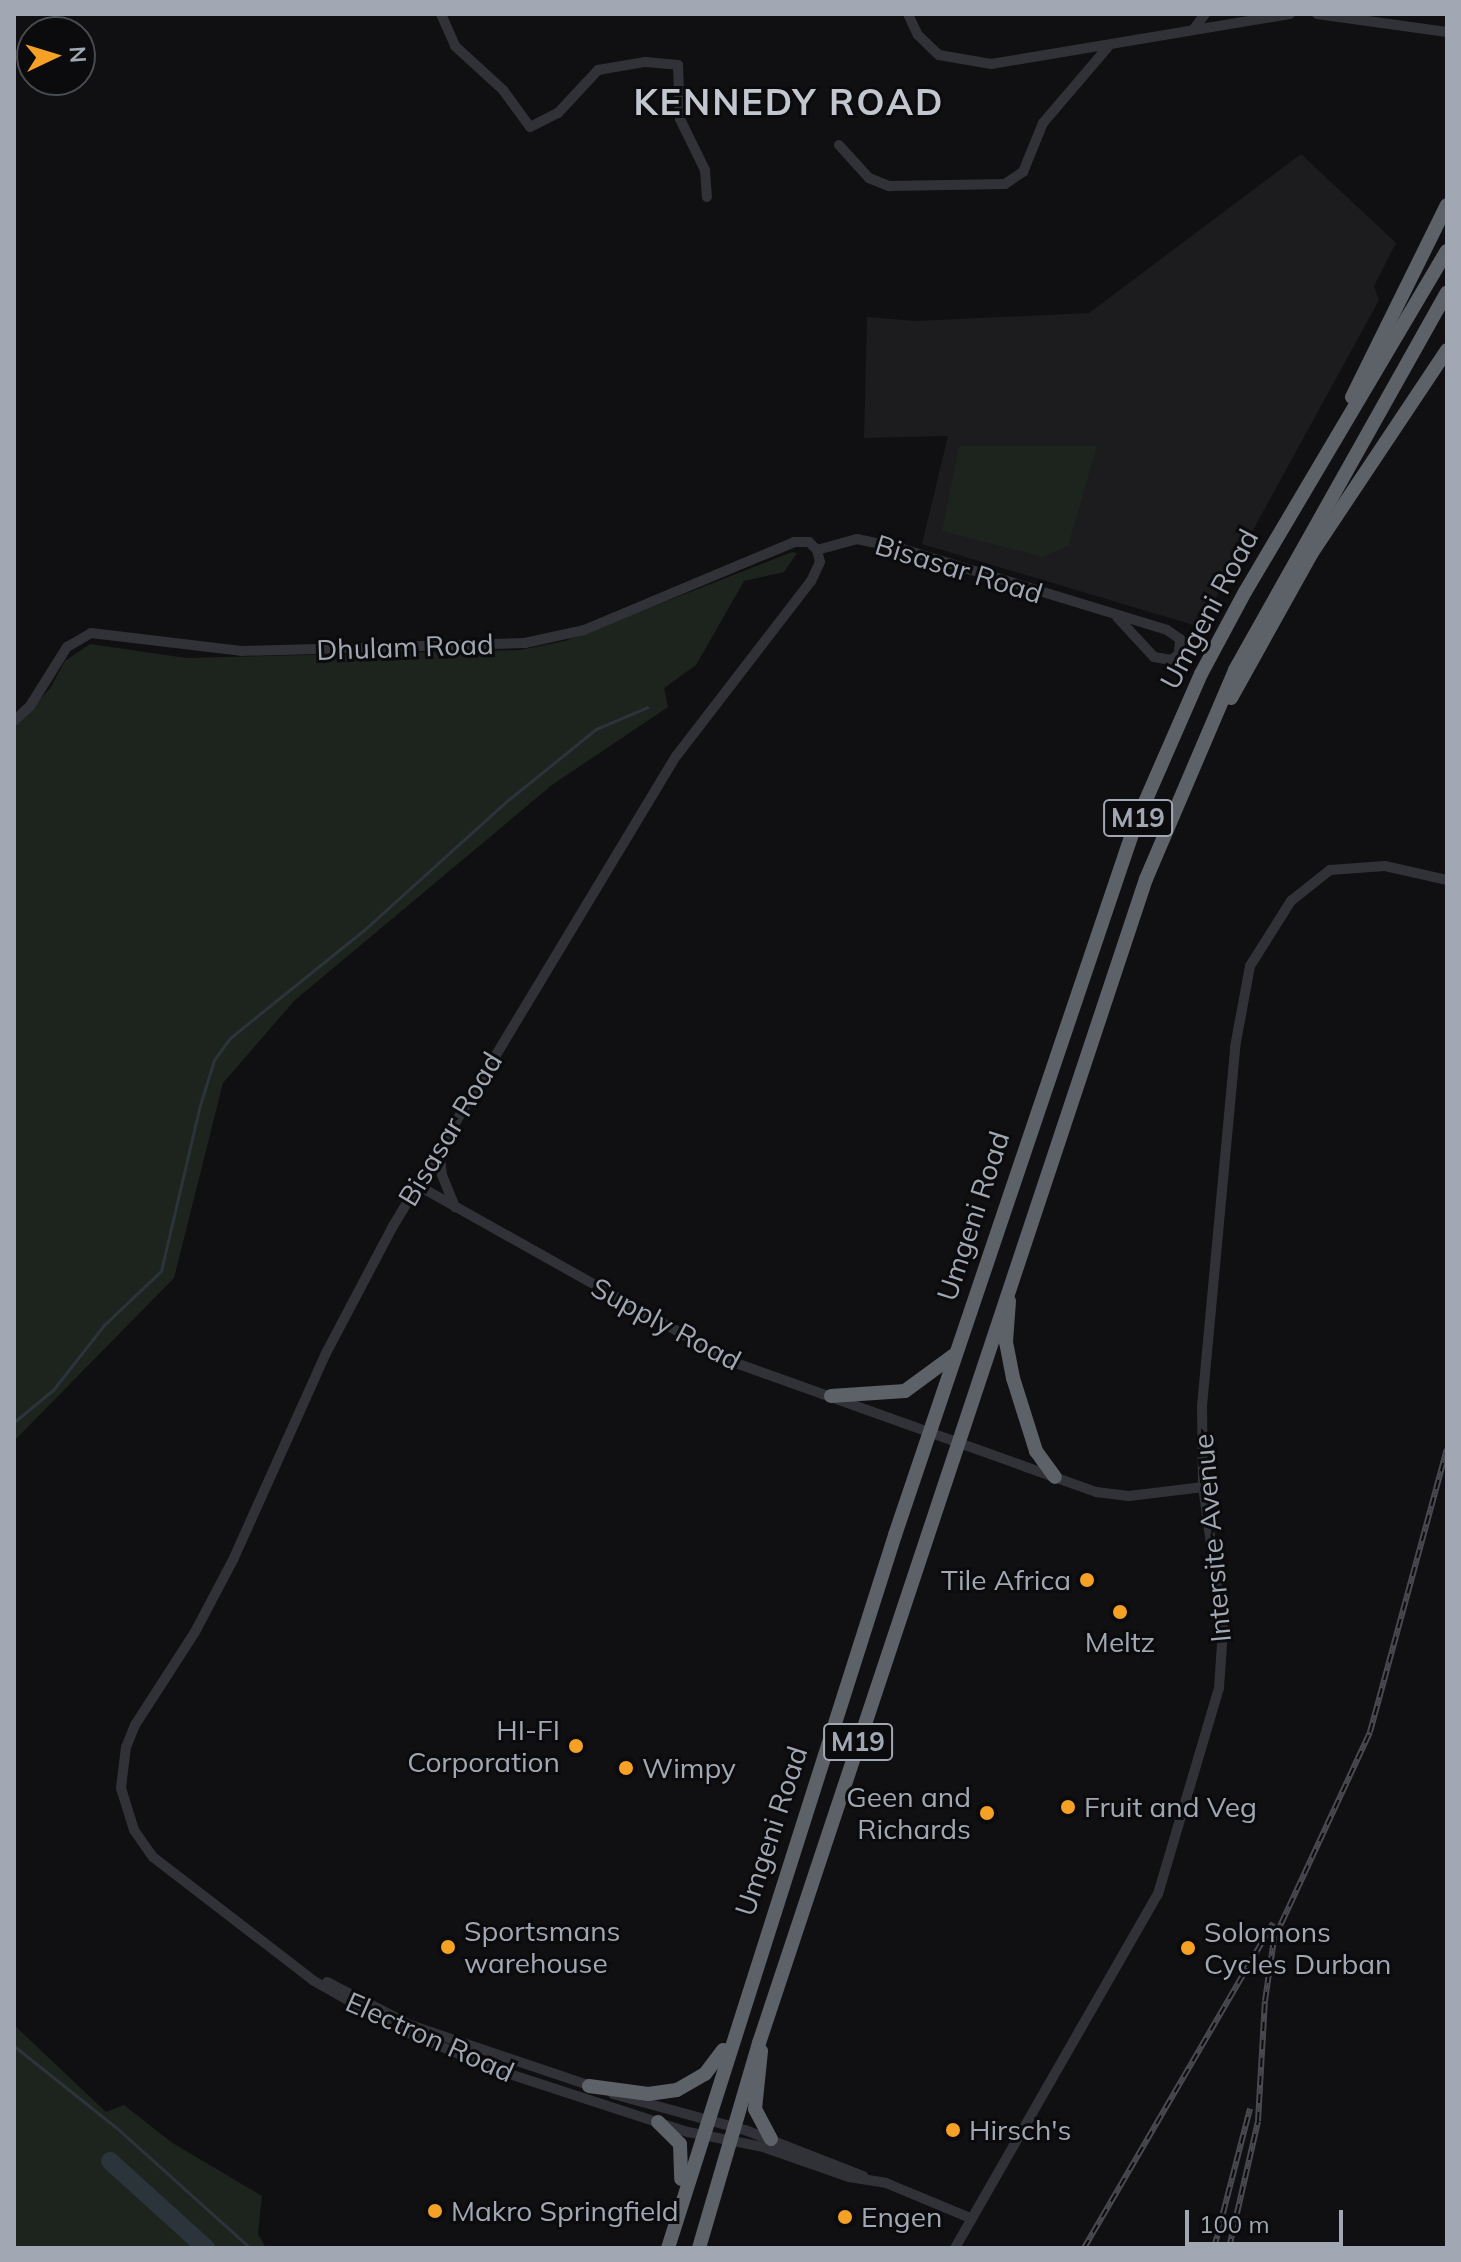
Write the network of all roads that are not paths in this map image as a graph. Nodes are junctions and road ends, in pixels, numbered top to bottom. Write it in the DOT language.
graph roads {
  1 [pos="441,14"];
  2 [pos="908,14"];
  3 [pos="1205,14"];
  4 [pos="1290,14"];
  5 [pos="1317,14"];
  6 [pos="1404,19"];
  7 [pos="1193,30"];
  8 [pos="1447,32"];
  9 [pos="1108,47"];
  10 [pos="839,145"];
  11 [pos="707,197"];
  12 [pos="1447,205"];
  13 [pos="1447,251"];
  14 [pos="1445,295"];
  15 [pos="1447,350"];
  16 [pos="1345,421"];
  17 [pos="817,550"];
  18 [pos="1117,617"];
  19 [pos="14,721"];
  20 [pos="1190,767"];
  21 [pos="1447,880"];
  22 [pos="439,1148"];
  23 [pos="417,1185"];
  24 [pos="456,1208"];
  25 [pos="1013,1269"];
  26 [pos="955,1354"];
  27 [pos="831,1396"];
  28 [pos="930,1431"];
  29 [pos="957,1441"];
  30 [pos="1055,1477"];
  31 [pos="1203,1487"];
  32 [pos="302,1970"];
  33 [pos="734,2030"];
  34 [pos="759,2043"];
  35 [pos="589,2086"];
  36 [pos="658,2122"];
  37 [pos="703,2129"];
  38 [pos="731,2133"];
  39 [pos="771,2139"];
  40 [pos="865,2177"];
  41 [pos="681,2203"];
  42 [pos="970,2218"];
  43 [pos="668,2248"];
  44 [pos="699,2248"];
  45 [pos="955,2248"];
  1 -- 11 [label="street"];
  2 -- 9 [label="street"];
  3 -- 7 [label="street"];
  4 -- 7 [label="street"];
  5 -- 6 [label="street"];
  6 -- 8 [label="street"];
  7 -- 9 [label="street"];
  9 -- 10 [label="street"];
  12 -- 16 [label="highway"];
  13 -- 16 [label="highway, Umgeni Road / M19"];
  14 -- 20 [label="highway, Umgeni Road / M19"];
  15 -- 20 [label="highway"];
  16 -- 26 [label="highway, Umgeni Road / M19"];
  17 -- 18 [label="street, Bisasar Road"];
  17 -- 19 [label="street, Dhulam Road"];
  17 -- 22 [label="street, Bisasar Road"];
  18 -- 18 [label="street, Bisasar Road"];
  20 -- 25 [label="highway, Umgeni Road / M19"];
  21 -- 31 [label="street, Intersite Avenue"];
  22 -- 23 [label="street, Bisasar Road"];
  22 -- 24 [label="street"];
  23 -- 24 [label="street, Supply Road"];
  23 -- 32 [label="street, Bisasar Road"];
  24 -- 27 [label="street, Supply Road"];
  25 -- 29 [label="highway, Umgeni Road / M19"];
  25 -- 30 [label="highway"];
  26 -- 27 [label="highway"];
  26 -- 28 [label="highway, Umgeni Road / M19"];
  27 -- 28 [label="street, Supply Road"];
  28 -- 29 [label="street, Supply Road"];
  28 -- 33 [label="highway, Umgeni Road / M19"];
  29 -- 30 [label="street, Supply Road"];
  29 -- 34 [label="highway, Umgeni Road / M19"];
  30 -- 31 [label="street, Supply Road"];
  31 -- 42 [label="street, Intersite Avenue"];
  32 -- 35 [label="street, Electron Road"];
  32 -- 36 [label="street, Electron Road"];
  33 -- 35 [label="highway"];
  33 -- 37 [label="highway, Umgeni Road / M19"];
  34 -- 38 [label="highway, Umgeni Road / M19"];
  34 -- 39 [label="highway"];
  35 -- 37 [label="street, Electron Road"];
  36 -- 37 [label="street, Electron Road"];
  36 -- 41 [label="highway"];
  37 -- 38 [label="street"];
  37 -- 41 [label="highway, Umgeni Road / M19"];
  38 -- 39 [label="street"];
  38 -- 40 [label="street"];
  38 -- 44 [label="highway, Umgeni Road / M19"];
  39 -- 40 [label="street"];
  40 -- 42 [label="street"];
  41 -- 43 [label="highway, Umgeni Road / M19"];
  42 -- 45 [label="street, Intersite Avenue"];
}
